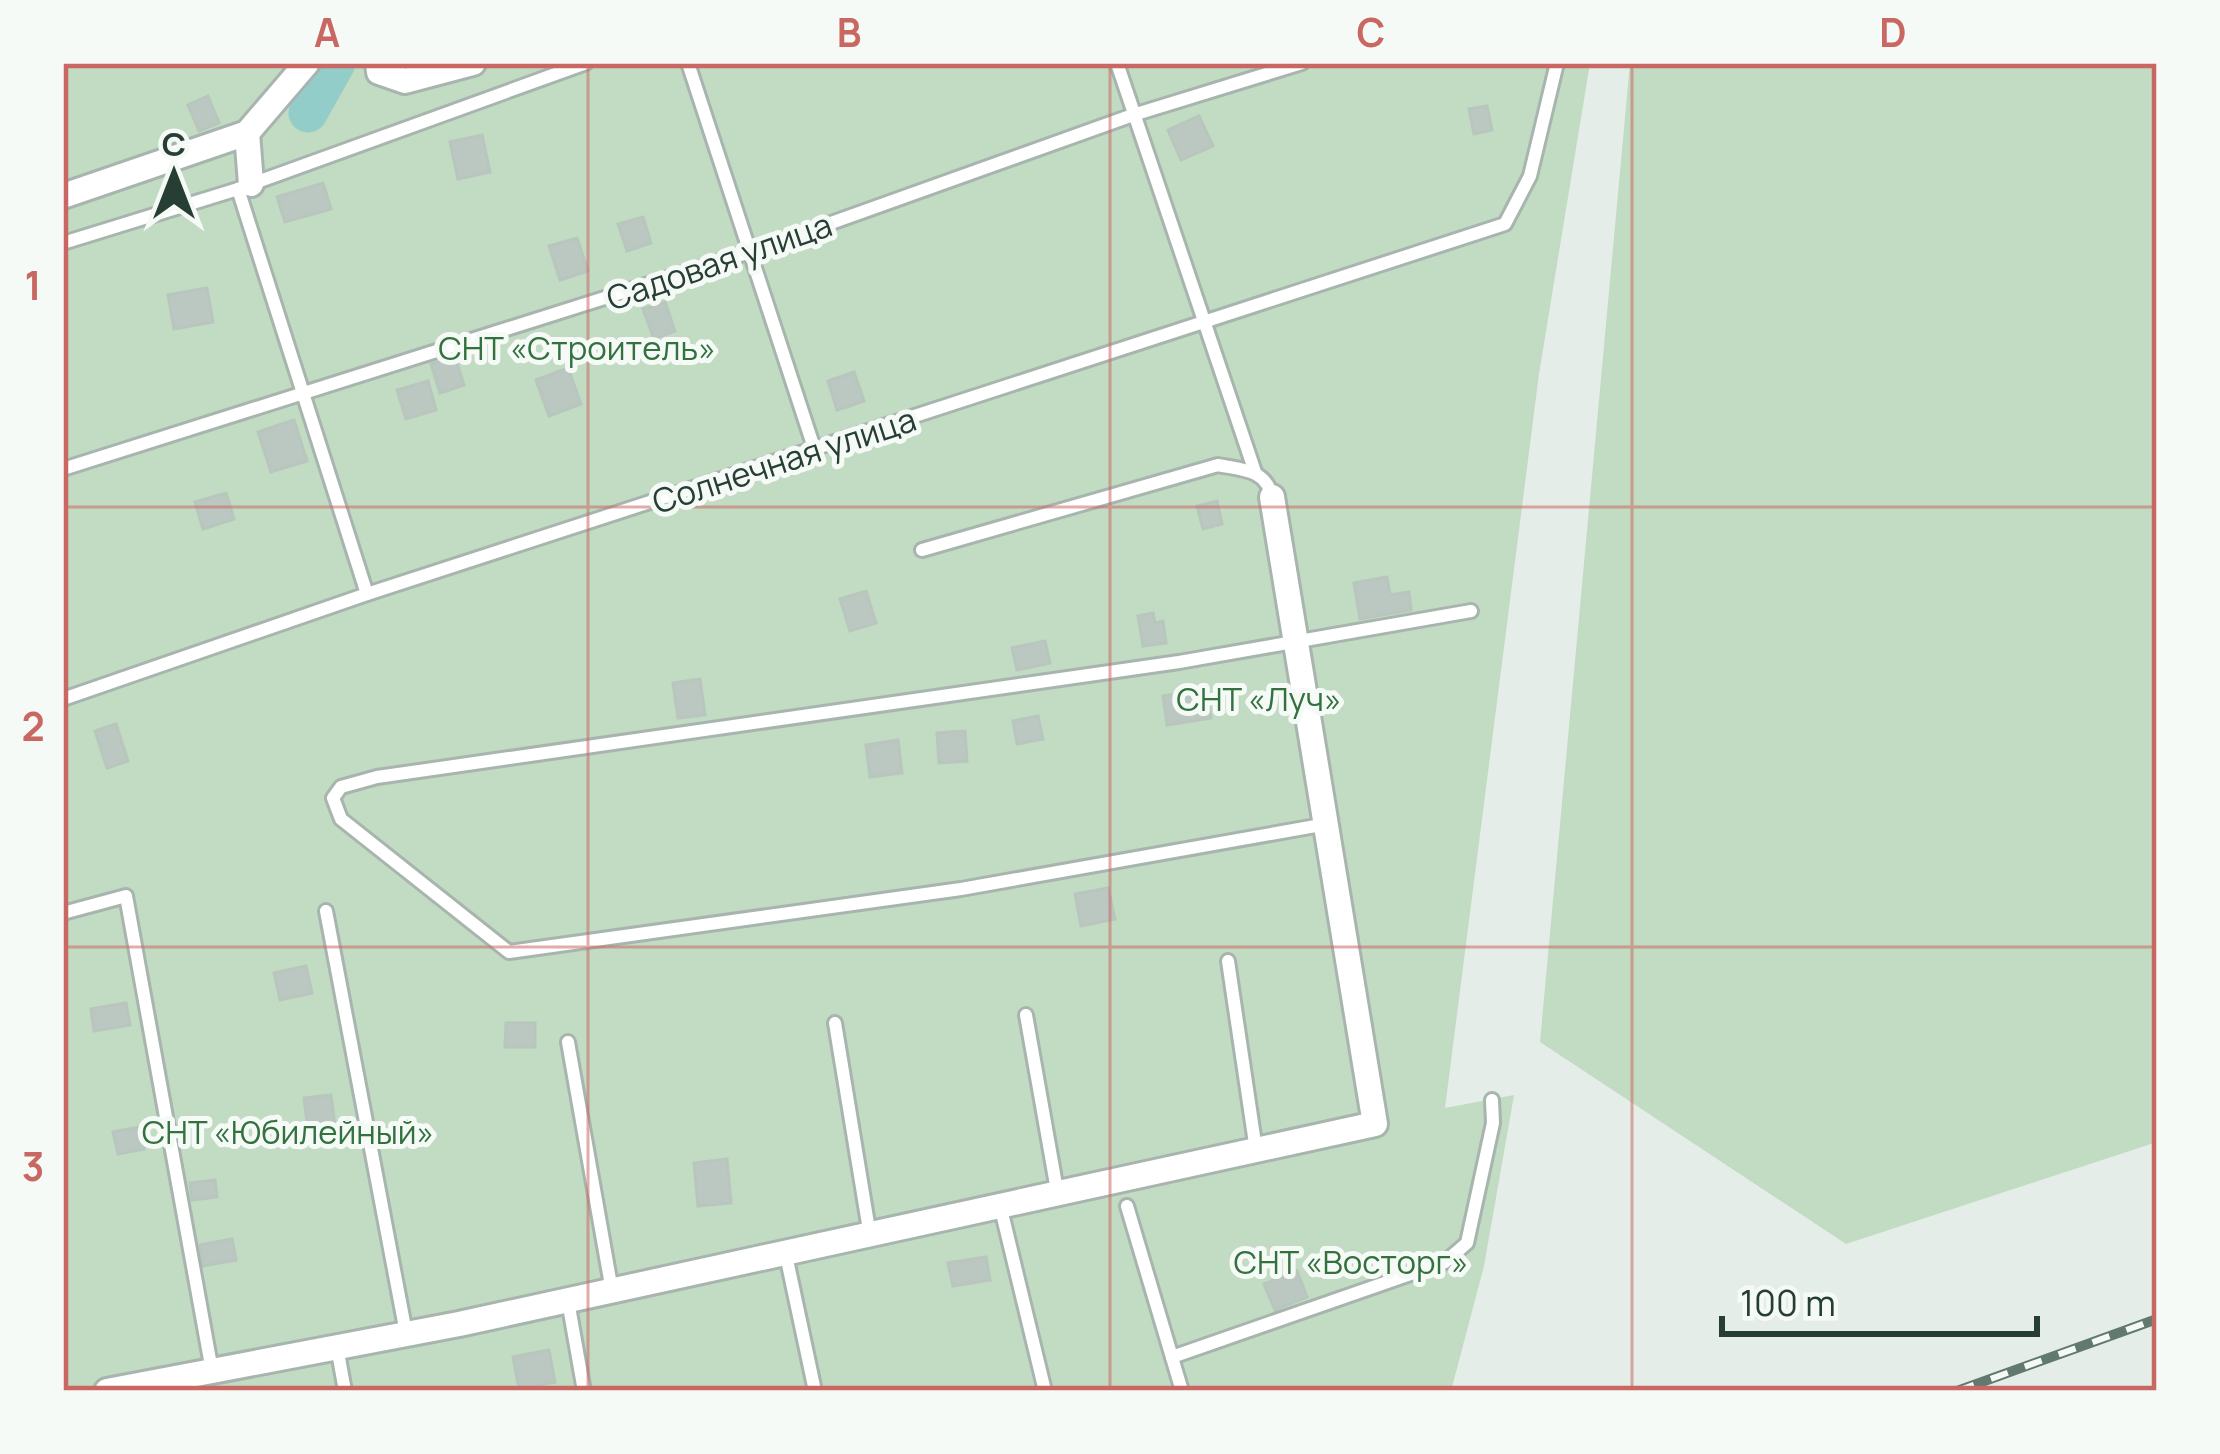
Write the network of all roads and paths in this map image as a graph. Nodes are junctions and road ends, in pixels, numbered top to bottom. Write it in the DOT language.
graph roads {
  1 [pos="307,63"];
  2 [pos="378,63"];
  3 [pos="473,63"];
  4 [pos="586,63"];
  5 [pos="688,63"];
  6 [pos="1117,63"];
  7 [pos="1302,63"];
  8 [pos="1557,63"];
  9 [pos="1133,115"];
  10 [pos="247,134"];
  11 [pos="244,186"];
  12 [pos="63,196"];
  13 [pos="63,243"];
  14 [pos="750,252"];
  15 [pos="1205,320"];
  16 [pos="307,396"];
  17 [pos="815,451"];
  18 [pos="63,469"];
  19 [pos="1255,472"];
  20 [pos="1272,497"];
  21 [pos="922,550"];
  22 [pos="368,594"];
  23 [pos="1472,611"];
  24 [pos="1298,641"];
  25 [pos="63,699"];
  26 [pos="1329,824"];
  27 [pos="326,911"];
  28 [pos="63,913"];
  29 [pos="1228,961"];
  30 [pos="1026,1015"];
  31 [pos="835,1022"];
  32 [pos="568,1042"];
  33 [pos="1492,1100"];
  34 [pos="1256,1151"];
  35 [pos="1058,1196"];
  36 [pos="1127,1206"];
  37 [pos="1001,1209"];
  38 [pos="870,1238"];
  39 [pos="786,1255"];
  40 [pos="613,1292"];
  41 [pos="568,1301"];
  42 [pos="406,1334"];
  43 [pos="337,1347"];
  44 [pos="1172,1357"];
  45 [pos="212,1371"];
  46 [pos="107,1391"];
  47 [pos="344,1391"];
  48 [pos="584,1391"];
  49 [pos="815,1391"];
  50 [pos="1045,1391"];
  51 [pos="1182,1391"];
  1 -- 10 [label="street"];
  2 -- 3 [label="street"];
  4 -- 11 [label="lane"];
  5 -- 14 [label="lane"];
  6 -- 9 [label="lane"];
  7 -- 9 [label="lane, Садовая улица"];
  8 -- 15 [label="lane, Солнечная улица"];
  9 -- 14 [label="lane, Садовая улица"];
  9 -- 15 [label="lane"];
  10 -- 11 [label="street"];
  10 -- 12 [label="street"];
  11 -- 13 [label="lane"];
  11 -- 16 [label="lane"];
  14 -- 16 [label="lane, Садовая улица"];
  14 -- 17 [label="lane"];
  15 -- 17 [label="lane, Солнечная улица"];
  15 -- 19 [label="lane"];
  16 -- 18 [label="lane, Садовая улица"];
  16 -- 22 [label="lane"];
  17 -- 22 [label="lane, Солнечная улица"];
  19 -- 20 [label="lane"];
  19 -- 21 [label="lane"];
  20 -- 24 [label="street"];
  22 -- 25 [label="lane, Солнечная улица"];
  23 -- 24 [label="lane"];
  24 -- 26 [label="street"];
  24 -- 26 [label="lane"];
  26 -- 34 [label="street"];
  27 -- 42 [label="lane"];
  28 -- 45 [label="lane"];
  29 -- 34 [label="lane"];
  30 -- 35 [label="lane"];
  31 -- 38 [label="lane"];
  32 -- 40 [label="lane"];
  33 -- 44 [label="lane"];
  34 -- 35 [label="street"];
  35 -- 37 [label="street"];
  36 -- 44 [label="lane"];
  37 -- 38 [label="street"];
  37 -- 50 [label="lane"];
  38 -- 39 [label="street"];
  39 -- 40 [label="street"];
  39 -- 49 [label="lane"];
  40 -- 41 [label="street"];
  41 -- 42 [label="street"];
  41 -- 48 [label="lane"];
  42 -- 43 [label="street"];
  43 -- 45 [label="street"];
  43 -- 47 [label="lane"];
  44 -- 51 [label="lane"];
  45 -- 46 [label="street"];
}
